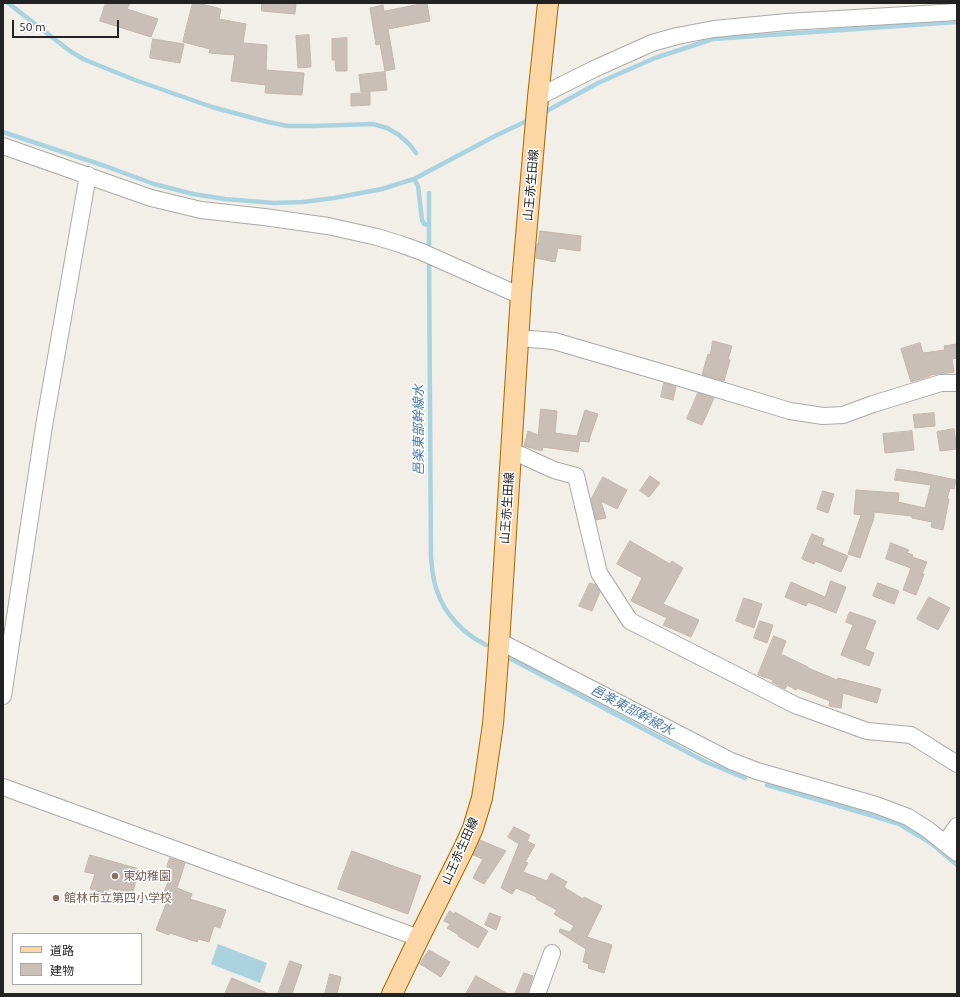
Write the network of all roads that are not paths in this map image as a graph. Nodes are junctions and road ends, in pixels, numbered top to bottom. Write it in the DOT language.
graph roads {
  1 [pos="548,3"];
  2 [pos="957,12"];
  3 [pos="538,97"];
  4 [pos="3,146"];
  5 [pos="88,175"];
  6 [pos="521,294"];
  7 [pos="518,338"];
  8 [pos="957,383"];
  9 [pos="510,450"];
  10 [pos="499,641"];
  11 [pos="3,696"];
  12 [pos="957,764"];
  13 [pos="3,787"];
  14 [pos="957,826"];
  15 [pos="951,848"];
  16 [pos="419,938"];
  17 [pos="552,953"];
  18 [pos="392,994"];
  19 [pos="537,994"];
  1 -- 3 [label="main road, 山王赤生田線"];
  2 -- 3 [label="street"];
  3 -- 6 [label="main road, 山王赤生田線"];
  4 -- 5 [label="street"];
  5 -- 6 [label="street"];
  5 -- 11 [label="street"];
  6 -- 7 [label="main road, 山王赤生田線"];
  7 -- 8 [label="street"];
  7 -- 9 [label="main road, 山王赤生田線"];
  9 -- 10 [label="main road, 山王赤生田線"];
  9 -- 12 [label="street"];
  10 -- 15 [label="street"];
  10 -- 16 [label="main road, 山王赤生田線"];
  13 -- 16 [label="street"];
  14 -- 15 [label="street"];
  16 -- 18 [label="main road, 山王赤生田線"];
  17 -- 19 [label="street"];
}
